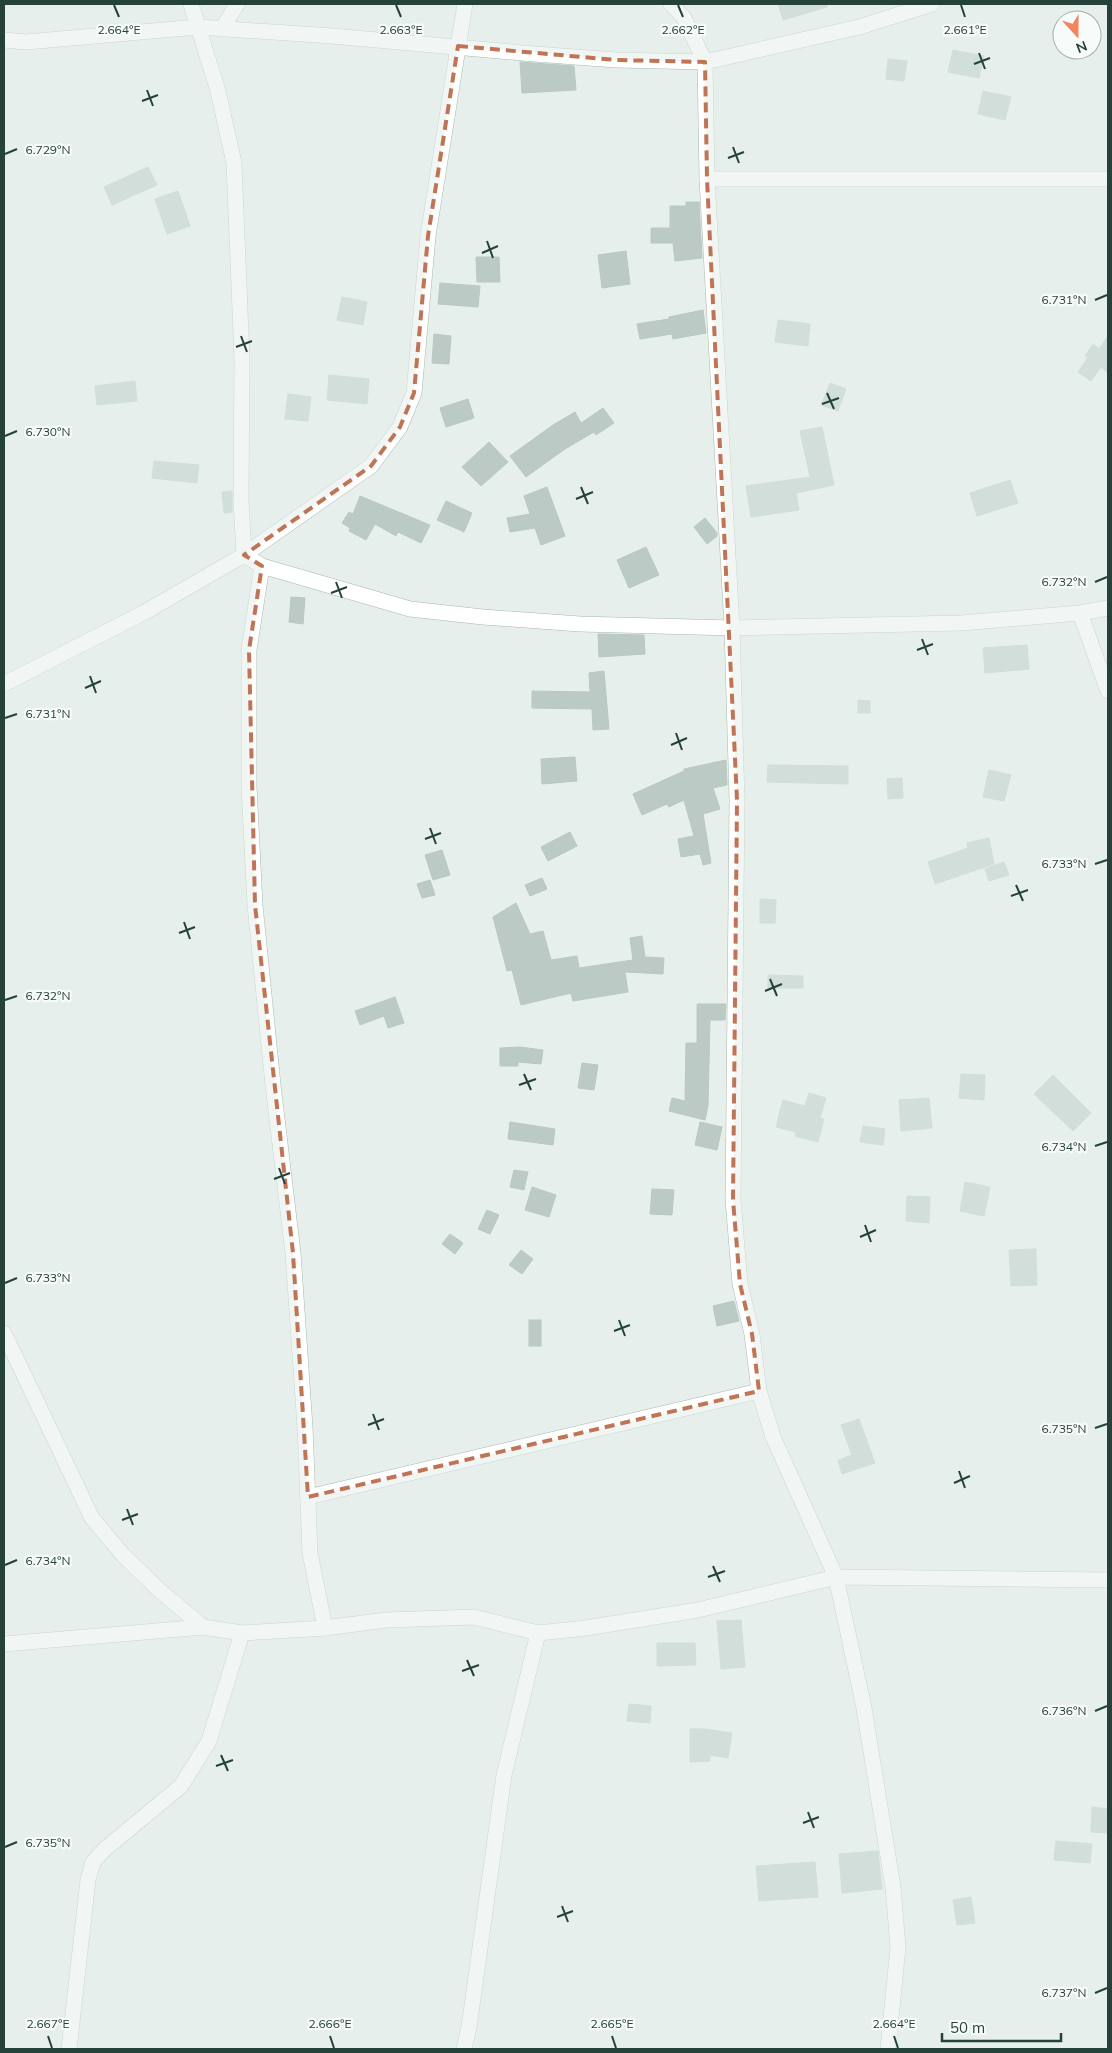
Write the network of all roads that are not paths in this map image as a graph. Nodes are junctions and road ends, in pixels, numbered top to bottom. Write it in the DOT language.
graph roads {
  1 [pos="191,4"];
  2 [pos="237,4"];
  3 [pos="465,4"];
  4 [pos="671,4"];
  5 [pos="932,4"];
  6 [pos="198,27"];
  7 [pos="222,29"];
  8 [pos="4,40"];
  9 [pos="458,46"];
  10 [pos="705,62"];
  11 [pos="707,179"];
  12 [pos="1108,179"];
  13 [pos="244,555"];
  14 [pos="262,566"];
  15 [pos="1108,608"];
  16 [pos="1080,613"];
  17 [pos="732,628"];
  18 [pos="4,684"];
  19 [pos="1108,691"];
  20 [pos="4,1333"];
  21 [pos="759,1391"];
  22 [pos="308,1497"];
  23 [pos="836,1577"];
  24 [pos="1108,1580"];
  25 [pos="203,1627"];
  26 [pos="325,1628"];
  27 [pos="242,1633"];
  28 [pos="538,1633"];
  29 [pos="4,1644"];
  30 [pos="69,2049"];
  31 [pos="464,2049"];
  32 [pos="888,2049"];
  1 -- 6 [label="street"];
  2 -- 7 [label="street"];
  3 -- 9 [label="street"];
  4 -- 10 [label="street"];
  5 -- 10 [label="street"];
  6 -- 7 [label="street"];
  6 -- 8 [label="street"];
  6 -- 13 [label="street"];
  7 -- 9 [label="street"];
  9 -- 10 [label="street"];
  9 -- 13 [label="street"];
  10 -- 11 [label="street"];
  11 -- 12 [label="street"];
  11 -- 17 [label="street"];
  13 -- 14 [label="street"];
  13 -- 18 [label="street"];
  14 -- 17 [label="street"];
  14 -- 22 [label="street"];
  15 -- 16 [label="street"];
  16 -- 17 [label="street"];
  16 -- 19 [label="street"];
  17 -- 21 [label="street"];
  20 -- 25 [label="street"];
  21 -- 22 [label="street"];
  21 -- 23 [label="street"];
  22 -- 26 [label="street"];
  23 -- 24 [label="street"];
  23 -- 28 [label="street"];
  23 -- 32 [label="street"];
  25 -- 27 [label="street"];
  25 -- 29 [label="street"];
  26 -- 27 [label="street"];
  26 -- 28 [label="street"];
  27 -- 30 [label="street"];
  28 -- 31 [label="street"];
}
